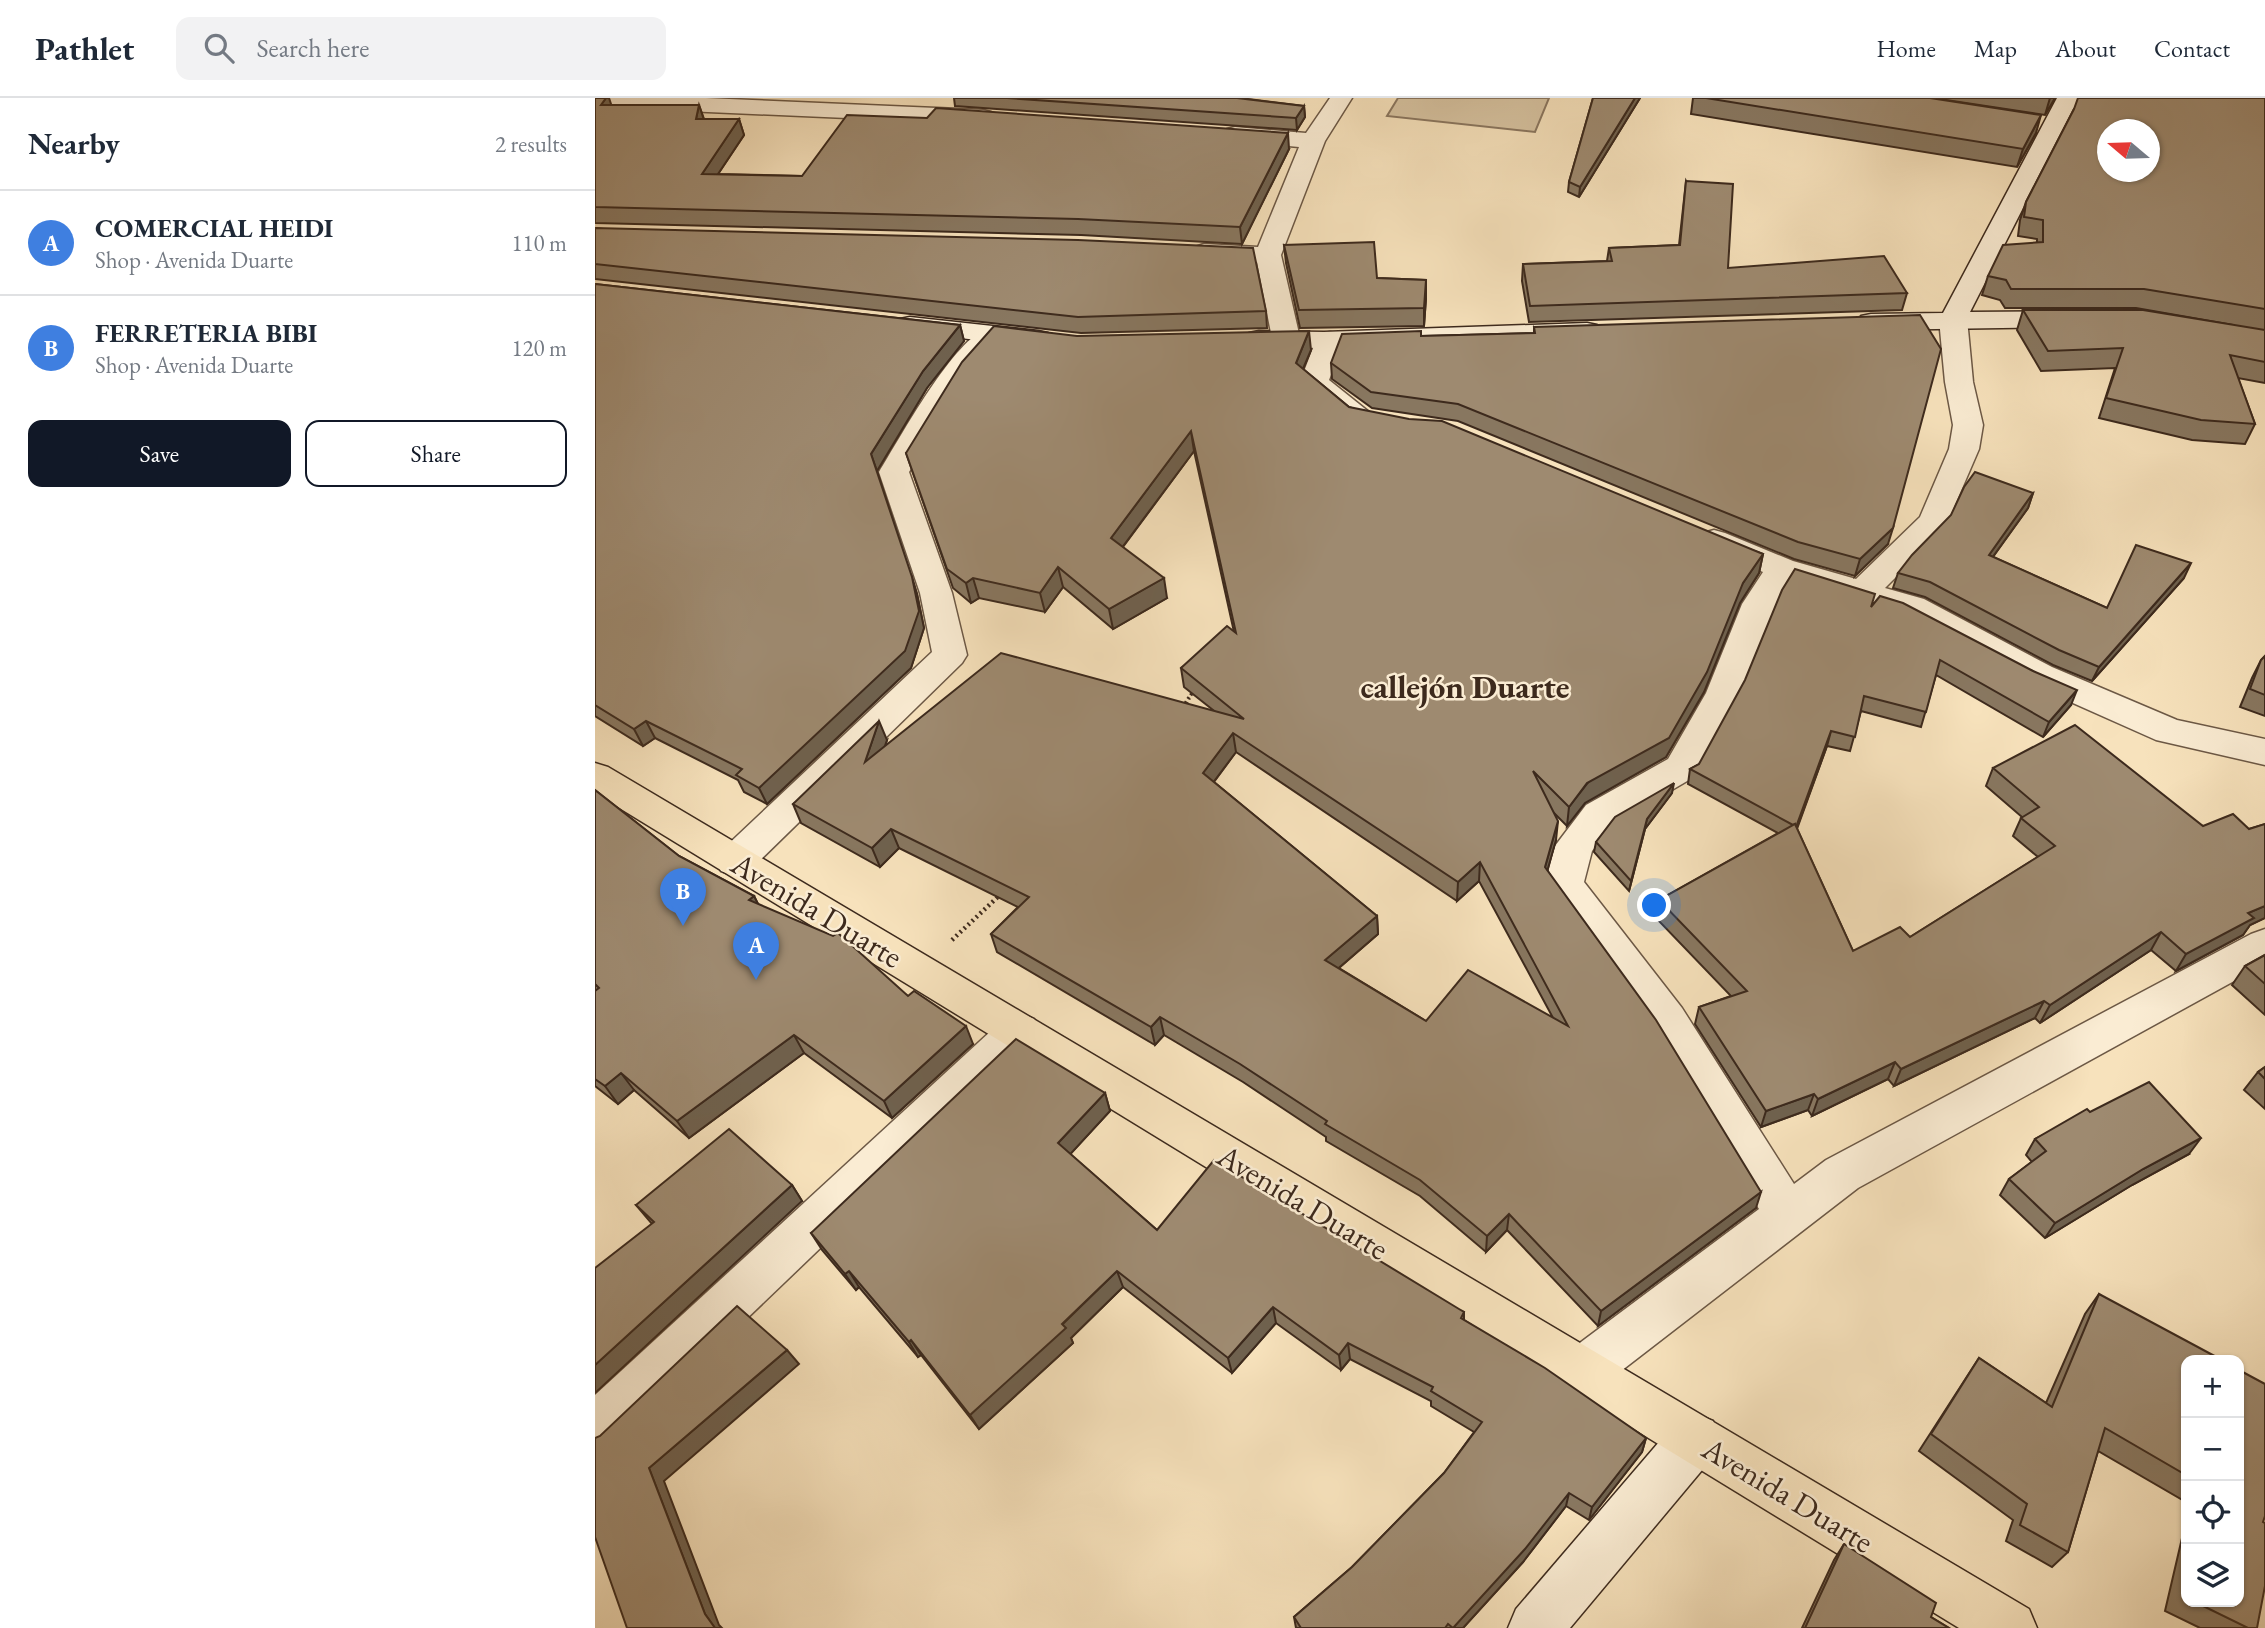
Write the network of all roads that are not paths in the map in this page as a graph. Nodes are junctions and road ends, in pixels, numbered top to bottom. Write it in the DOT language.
graph roads {
  1 [pos="1341,98"];
  2 [pos="2068,98"];
  3 [pos="595,100"];
  4 [pos="1003,118"];
  5 [pos="2028,122"];
  6 [pos="2054,126"];
  7 [pos="1207,132"];
  8 [pos="1313,141"];
  9 [pos="1174,251"];
  10 [pos="1268,255"];
  11 [pos="1953,319"];
  12 [pos="2097,319"];
  13 [pos="882,321"];
  14 [pos="1842,323"];
  15 [pos="1607,330"];
  16 [pos="991,334"];
  17 [pos="1286,338"];
  18 [pos="1231,340"];
  19 [pos="1330,340"];
  20 [pos="1069,343"];
  21 [pos="1374,420"];
  22 [pos="1688,529"];
  23 [pos="1782,568"];
  24 [pos="1861,592"];
  25 [pos="2265,752"];
  26 [pos="595,776"];
  27 [pos="735,860"];
  28 [pos="2265,945"];
  29 [pos="1019,1031"];
  30 [pos="1788,1215"];
  31 [pos="1582,1371"];
  32 [pos="595,1429"];
  33 [pos="1695,1439"];
  34 [pos="1535,1628"];
  35 [pos="2010,1628"];
  1 -- 8 [label="street"];
  2 -- 6 [label="street"];
  3 -- 4 [label="street"];
  5 -- 6 [label="street"];
  6 -- 11 [label="street"];
  7 -- 8 [label="street"];
  8 -- 10 [label="street"];
  9 -- 10 [label="street"];
  10 -- 17 [label="street"];
  11 -- 12 [label="street"];
  11 -- 14 [label="street"];
  11 -- 24 [label="street"];
  13 -- 16 [label="street"];
  15 -- 19 [label="street"];
  16 -- 20 [label="street"];
  16 -- 27 [label="street"];
  17 -- 18 [label="street"];
  17 -- 19 [label="street"];
  19 -- 21 [label="street"];
  22 -- 23 [label="street"];
  23 -- 24 [label="street"];
  23 -- 30 [label="street"];
  24 -- 25 [label="street"];
  26 -- 27 [label="main road, Avenida Duarte"];
  27 -- 29 [label="main road, Avenida Duarte"];
  28 -- 30 [label="street"];
  29 -- 31 [label="main road, Avenida Duarte"];
  29 -- 32 [label="street"];
  30 -- 31 [label="street"];
  31 -- 33 [label="main road, Avenida Duarte"];
  33 -- 34 [label="street"];
  33 -- 35 [label="main road, Avenida Duarte"];
}
